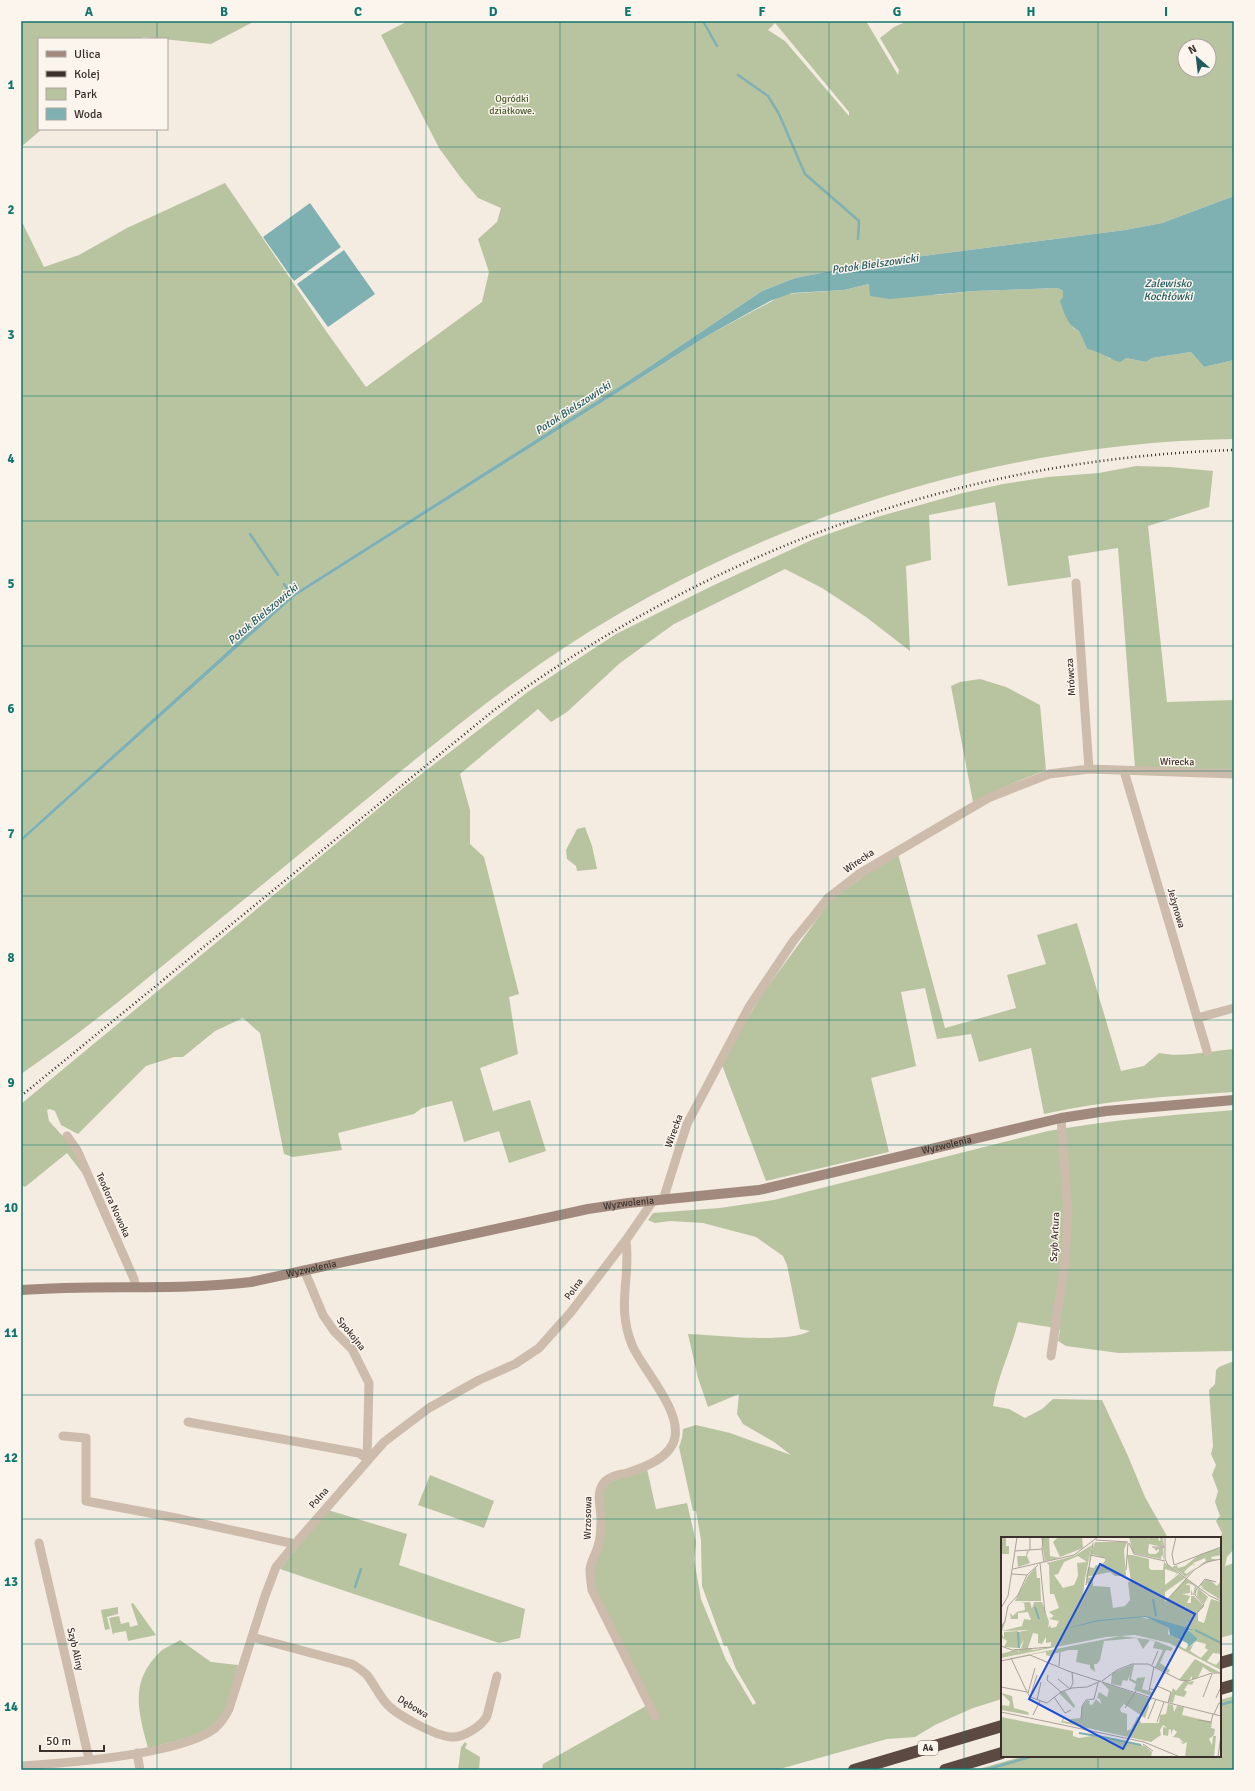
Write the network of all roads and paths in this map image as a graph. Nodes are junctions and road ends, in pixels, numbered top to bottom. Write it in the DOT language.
graph roads {
  1 [pos="1076,583"];
  2 [pos="1089,769"];
  3 [pos="1124,771"];
  4 [pos="1234,774"];
  5 [pos="1234,1008"];
  6 [pos="1197,1018"];
  7 [pos="1207,1051"];
  8 [pos="1234,1100"];
  9 [pos="1062,1118"];
  10 [pos="67,1136"];
  11 [pos="663,1200"];
  12 [pos="652,1201"];
  13 [pos="626,1240"];
  14 [pos="305,1272"];
  15 [pos="135,1286"];
  16 [pos="21,1290"];
  17 [pos="1051,1356"];
  18 [pos="188,1422"];
  19 [pos="63,1436"];
  20 [pos="367,1460"];
  21 [pos="40,1543"];
  22 [pos="295,1544"];
  23 [pos="252,1637"];
  24 [pos="1234,1658"];
  25 [pos="1221,1663"];
  26 [pos="497,1676"];
  27 [pos="1234,1685"];
  28 [pos="1221,1689"];
  29 [pos="655,1716"];
  30 [pos="1001,1726"];
  31 [pos="137,1753"];
  32 [pos="1001,1753"];
  33 [pos="89,1759"];
  34 [pos="21,1766"];
  35 [pos="140,1770"];
  36 [pos="854,1770"];
  37 [pos="945,1770"];
  1 -- 2 [label="street, Mrówcza"];
  2 -- 3 [label="street, Wirecka"];
  2 -- 11 [label="street, Wirecka"];
  3 -- 4 [label="street, Wirecka"];
  3 -- 6 [label="street, Jeżynowa"];
  5 -- 6 [label="street"];
  6 -- 7 [label="street, Jeżynowa"];
  8 -- 9 [label="street, Wyzwolenia"];
  9 -- 11 [label="street, Wyzwolenia"];
  9 -- 17 [label="street, Szyb Artura"];
  10 -- 15 [label="street, Teodora Nowoka"];
  11 -- 12 [label="street, Wyzwolenia"];
  12 -- 13 [label="street, Polna"];
  12 -- 14 [label="street, Wyzwolenia"];
  13 -- 20 [label="street, Polna"];
  13 -- 29 [label="street, Wrzosowa"];
  14 -- 15 [label="street, Wyzwolenia"];
  14 -- 20 [label="street, Spokojna"];
  15 -- 16 [label="street, Wyzwolenia"];
  18 -- 20 [label="street"];
  19 -- 22 [label="street"];
  20 -- 22 [label="street, Polna"];
  21 -- 33 [label="street, Szyb Aliny"];
  22 -- 23 [label="street, Polna"];
  23 -- 26 [label="street, Dębowa"];
  23 -- 31 [label="street, Polna"];
  24 -- 25 [label="highway"];
  27 -- 28 [label="highway"];
  30 -- 36 [label="highway, A4"];
  31 -- 33 [label="street, Polna"];
  31 -- 35 [label="street"];
  32 -- 37 [label="highway"];
  33 -- 34 [label="street, Polna"];
}
